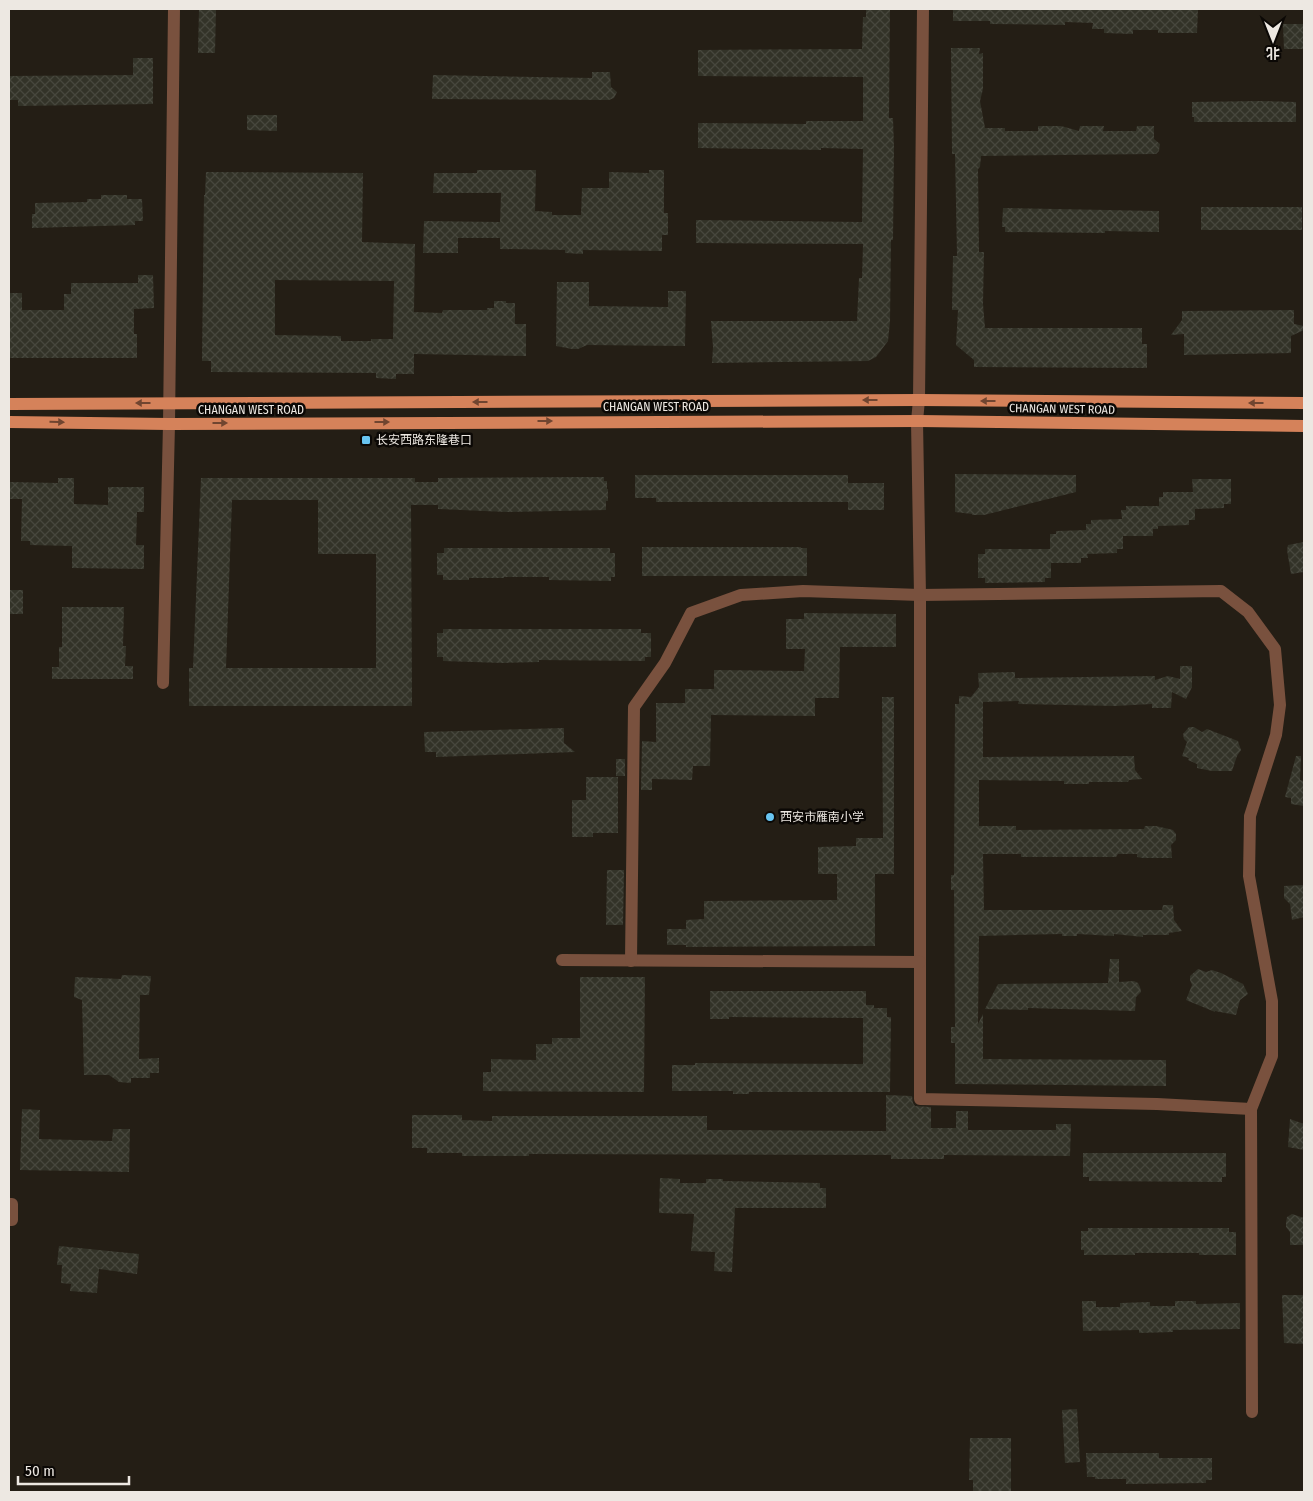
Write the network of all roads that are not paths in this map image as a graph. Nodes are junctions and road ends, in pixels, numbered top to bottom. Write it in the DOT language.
graph roads {
  1 [pos="174,9"];
  2 [pos="922,9"];
  3 [pos="919,400"];
  4 [pos="169,403"];
  5 [pos="1304,403"];
  6 [pos="9,404"];
  7 [pos="917,421"];
  8 [pos="9,422"];
  9 [pos="169,424"];
  10 [pos="1304,426"];
  11 [pos="920,595"];
  12 [pos="163,683"];
  13 [pos="562,960"];
  14 [pos="631,960"];
  15 [pos="920,962"];
  16 [pos="1251,1109"];
  17 [pos="9,1204"];
  18 [pos="9,1220"];
  19 [pos="1252,1412"];
  1 -- 4 [label="street"];
  2 -- 3 [label="street"];
  3 -- 4 [label="main road, CHANGAN WEST ROAD, one-way"];
  5 -- 3 [label="main road, CHANGAN WEST ROAD, one-way"];
  3 -- 7 [label="street"];
  4 -- 6 [label="main road, CHANGAN WEST ROAD, one-way"];
  4 -- 9 [label="street"];
  9 -- 7 [label="main road, CHANGAN WEST ROAD, one-way"];
  7 -- 10 [label="main road, CHANGAN WEST ROAD"];
  7 -- 11 [label="street"];
  8 -- 9 [label="main road, CHANGAN WEST ROAD, one-way"];
  9 -- 12 [label="street"];
  11 -- 14 [label="street"];
  11 -- 15 [label="street"];
  11 -- 16 [label="street"];
  13 -- 14 [label="street"];
  14 -- 15 [label="street"];
  15 -- 16 [label="street"];
  16 -- 19 [label="street"];
  17 -- 18 [label="street"];
}
